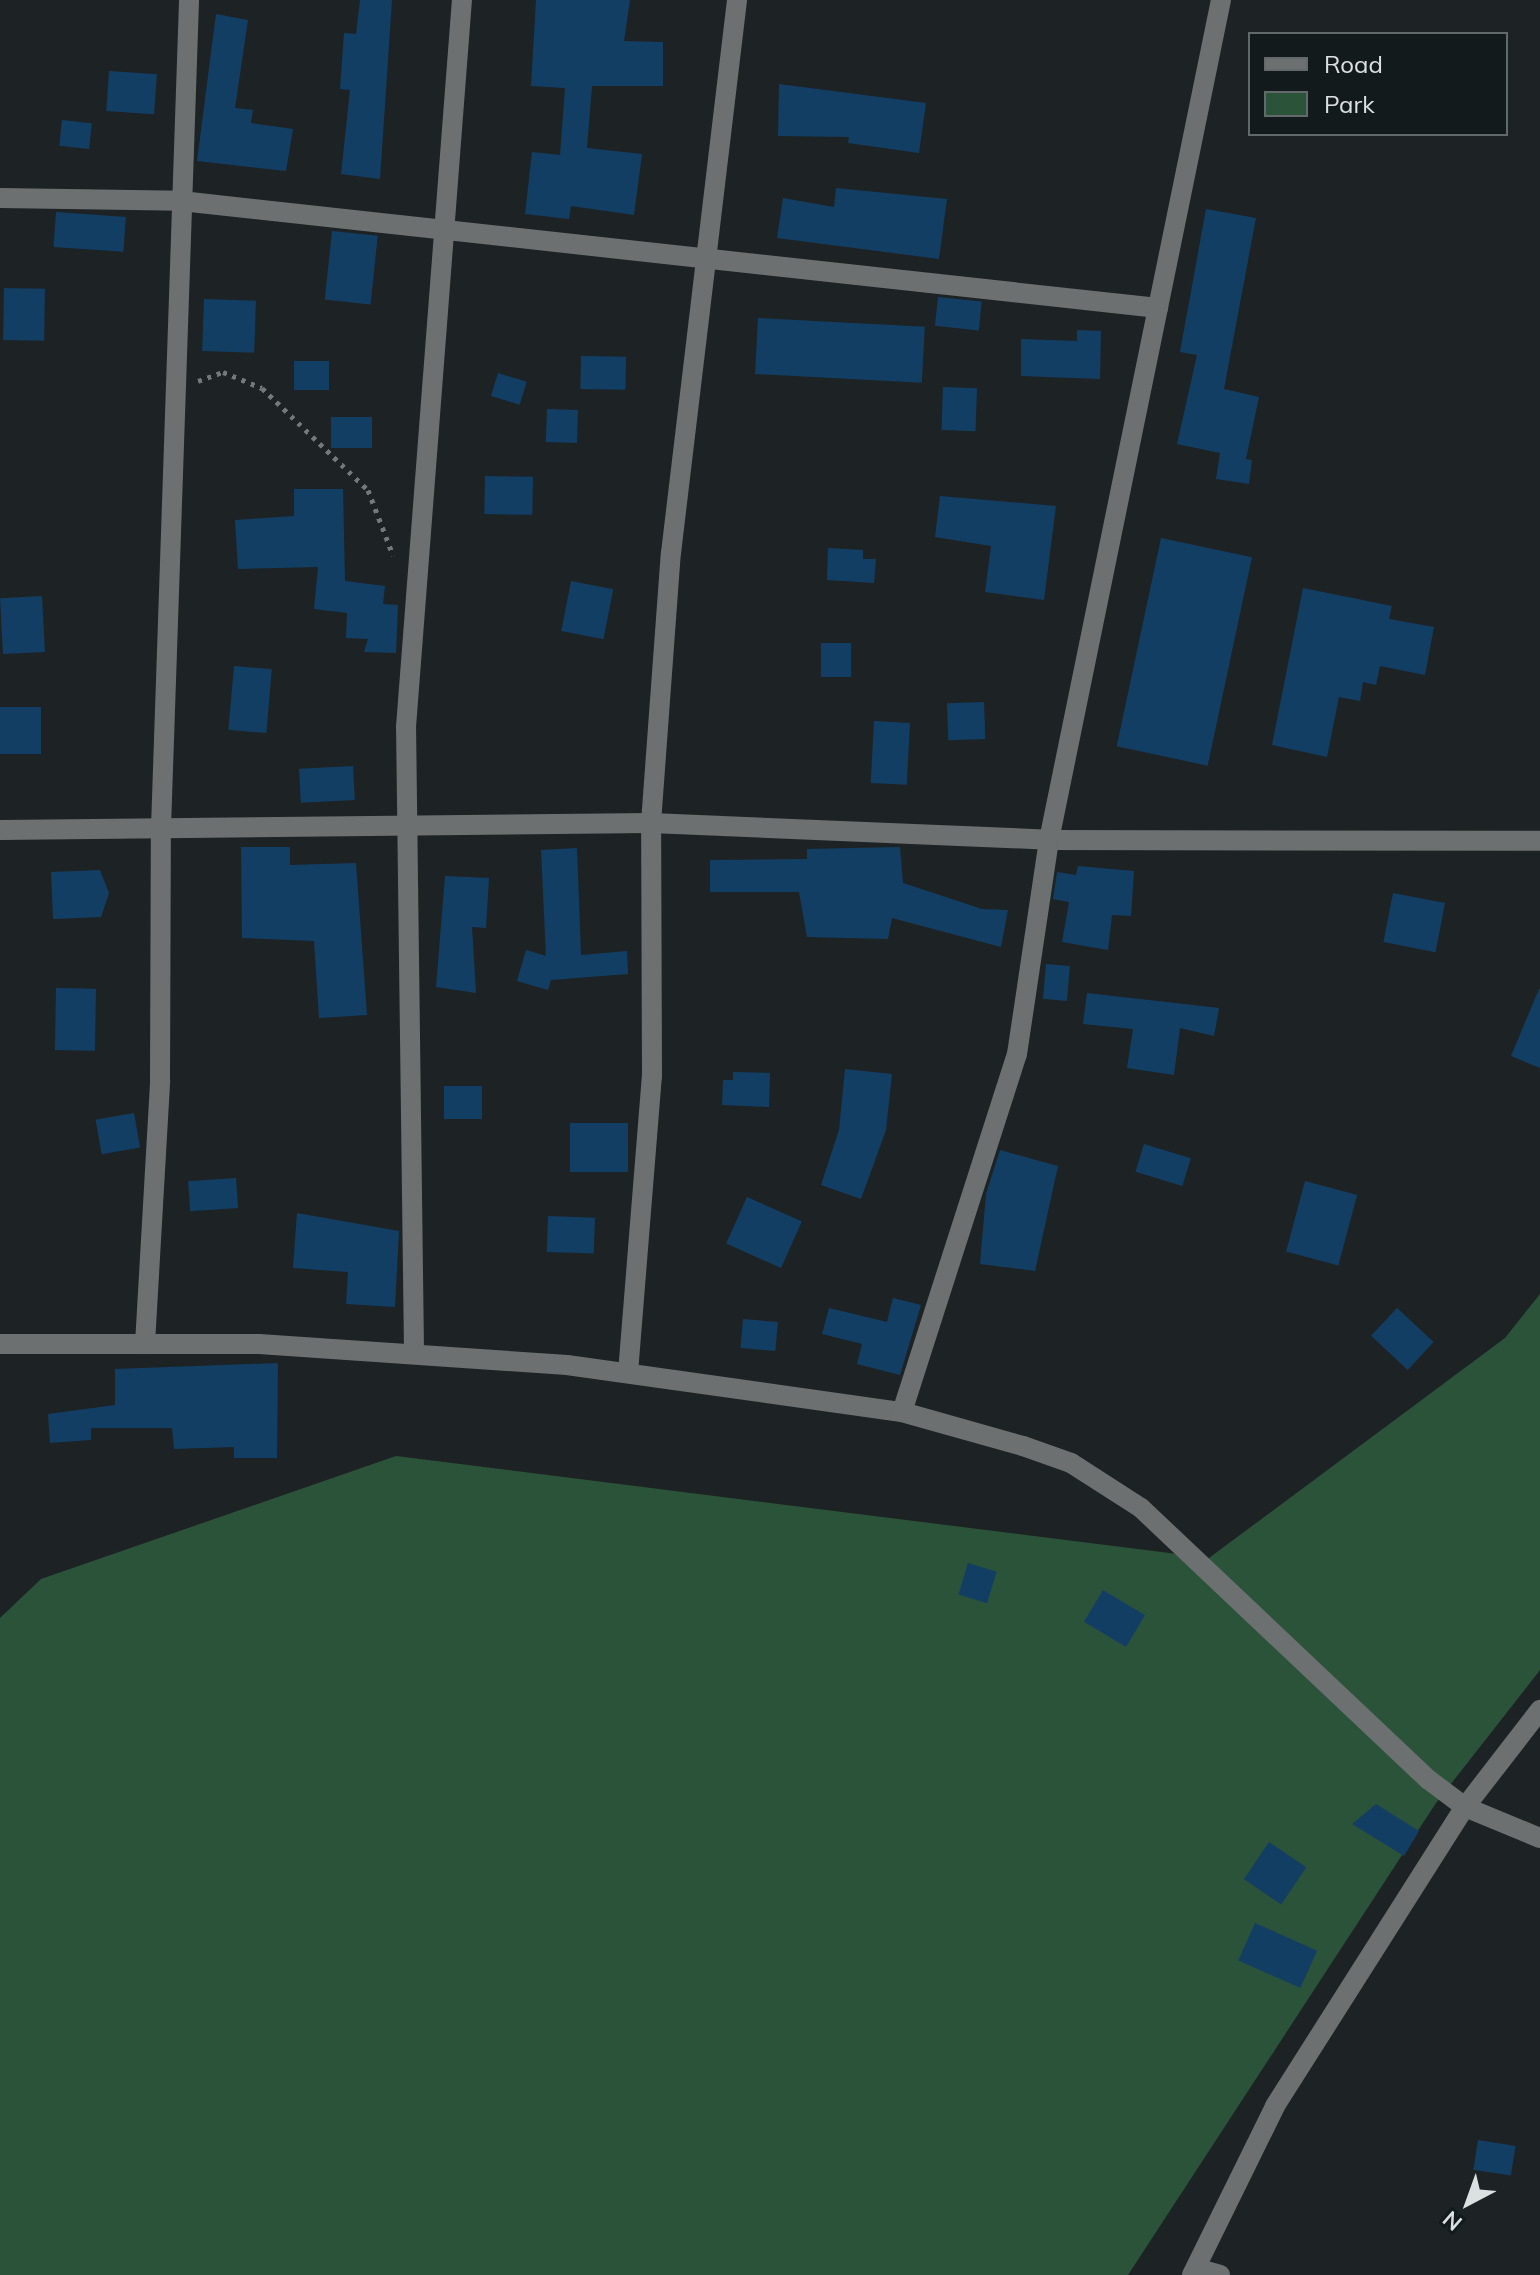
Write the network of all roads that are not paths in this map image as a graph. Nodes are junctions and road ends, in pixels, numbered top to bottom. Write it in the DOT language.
graph roads {
  1 [pos="189,0"];
  2 [pos="462,0"];
  3 [pos="737,0"];
  4 [pos="1221,0"];
  5 [pos="0,198"];
  6 [pos="181,201"];
  7 [pos="440,228"];
  8 [pos="701,262"];
  9 [pos="1158,308"];
  10 [pos="412,822"];
  11 [pos="651,823"];
  12 [pos="161,828"];
  13 [pos="0,830"];
  14 [pos="1049,840"];
  15 [pos="1540,841"];
  16 [pos="0,1344"];
  17 [pos="145,1344"];
  18 [pos="414,1351"];
  19 [pos="628,1373"];
  20 [pos="902,1412"];
  21 [pos="1540,1710"];
  22 [pos="1465,1807"];
  23 [pos="1540,1838"];
  24 [pos="1194,2272"];
  25 [pos="1220,2275"];
  1 -- 6 [label="street"];
  2 -- 7 [label="street"];
  3 -- 8 [label="street"];
  4 -- 9 [label="street"];
  5 -- 6 [label="street"];
  6 -- 7 [label="street"];
  6 -- 12 [label="street"];
  7 -- 8 [label="street"];
  7 -- 10 [label="street"];
  8 -- 9 [label="street"];
  8 -- 11 [label="street"];
  9 -- 14 [label="street"];
  10 -- 11 [label="street"];
  10 -- 12 [label="street"];
  10 -- 18 [label="street"];
  11 -- 14 [label="street"];
  11 -- 19 [label="street"];
  12 -- 13 [label="street"];
  12 -- 17 [label="street"];
  14 -- 15 [label="street"];
  14 -- 20 [label="street"];
  16 -- 17 [label="street"];
  17 -- 18 [label="street"];
  18 -- 19 [label="street"];
  19 -- 20 [label="street"];
  20 -- 22 [label="street"];
  21 -- 22 [label="street"];
  22 -- 23 [label="street"];
  22 -- 24 [label="street"];
  24 -- 25 [label="street"];
}
